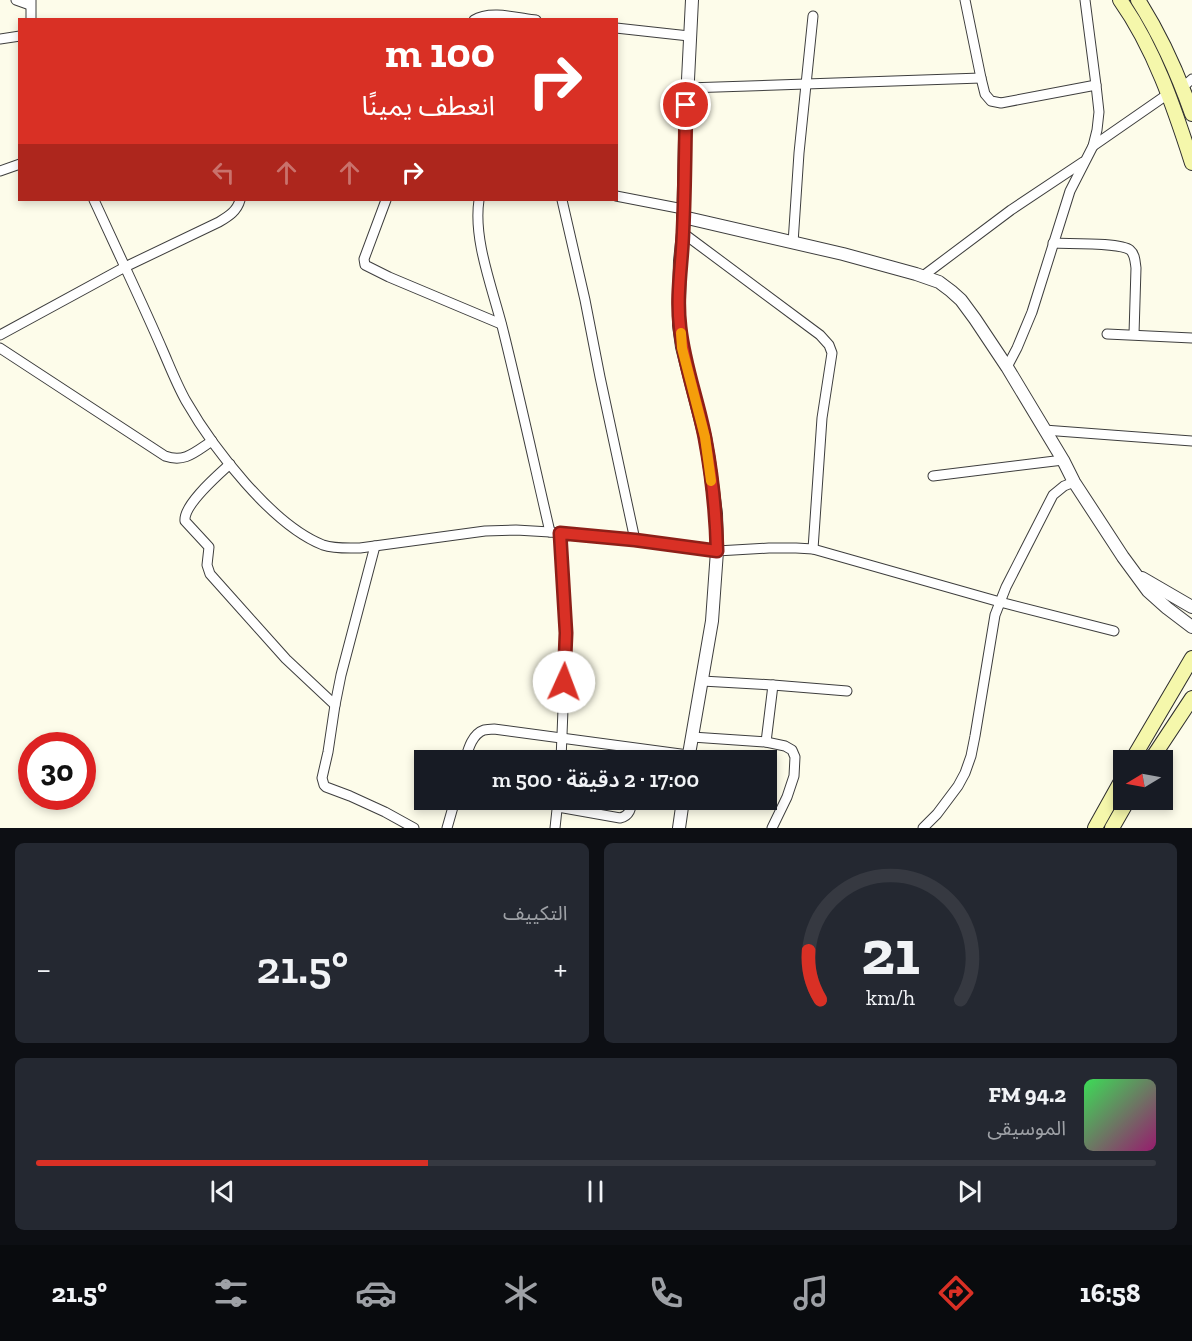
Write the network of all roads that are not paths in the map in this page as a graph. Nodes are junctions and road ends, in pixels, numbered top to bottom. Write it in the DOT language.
graph roads {
  1 [pos="16,0"];
  2 [pos="692,0"];
  3 [pos="965,0"];
  4 [pos="1085,0"];
  5 [pos="1120,0"];
  6 [pos="1138,0"];
  7 [pos="31,3"];
  8 [pos="813,16"];
  9 [pos="478,18"];
  10 [pos="519,18"];
  11 [pos="618,28"];
  12 [pos="18,36"];
  13 [pos="689,36"];
  14 [pos="0,39"];
  15 [pos="981,78"];
  16 [pos="1187,83"];
  17 [pos="805,84"];
  18 [pos="1096,86"];
  19 [pos="687,88"];
  20 [pos="1168,94"];
  21 [pos="1192,114"];
  22 [pos="1093,146"];
  23 [pos="1085,160"];
  24 [pos="1192,163"];
  25 [pos="18,165"];
  26 [pos="0,171"];
  27 [pos="618,197"];
  28 [pos="94,201"];
  29 [pos="240,201"];
  30 [pos="386,201"];
  31 [pos="479,201"];
  32 [pos="562,201"];
  33 [pos="683,213"];
  34 [pos="683,233"];
  35 [pos="793,243"];
  36 [pos="1053,243"];
  37 [pos="125,267"];
  38 [pos="923,276"];
  39 [pos="501,324"];
  40 [pos="1107,334"];
  41 [pos="1134,334"];
  42 [pos="0,335"];
  43 [pos="1192,338"];
  44 [pos="0,348"];
  45 [pos="1007,367"];
  46 [pos="1044,430"];
  47 [pos="212,441"];
  48 [pos="1192,441"];
  49 [pos="1063,460"];
  50 [pos="230,464"];
  51 [pos="933,476"];
  52 [pos="1074,482"];
  53 [pos="555,532"];
  54 [pos="635,540"];
  55 [pos="375,546"];
  56 [pos="813,549"];
  57 [pos="717,551"];
  58 [pos="1138,576"];
  59 [pos="1000,602"];
  60 [pos="1192,607"];
  61 [pos="1192,627"];
  62 [pos="1114,631"];
  63 [pos="1192,658"];
  64 [pos="702,681"];
  65 [pos="773,685"];
  66 [pos="847,691"];
  67 [pos="1192,698"];
  68 [pos="334,705"];
  69 [pos="692,737"];
  70 [pos="562,738"];
  71 [pos="766,742"];
  72 [pos="639,749"];
  73 [pos="468,750"];
  74 [pos="561,750"];
  75 [pos="644,750"];
  76 [pos="690,750"];
  77 [pos="1138,750"];
  78 [pos="1158,750"];
  79 [pos="1113,796"];
  80 [pos="452,810"];
  81 [pos="557,810"];
  82 [pos="587,810"];
  83 [pos="630,810"];
  84 [pos="682,810"];
  85 [pos="1122,810"];
  86 [pos="414,828"];
  87 [pos="447,828"];
  88 [pos="555,828"];
  89 [pos="679,828"];
  90 [pos="772,828"];
  91 [pos="922,828"];
  92 [pos="1095,828"];
  93 [pos="1112,828"];
  1 -- 7 [label="street"];
  2 -- 13 [label="street"];
  3 -- 15 [label="street"];
  4 -- 18 [label="street"];
  5 -- 20 [label="main road"];
  6 -- 16 [label="main road"];
  8 -- 17 [label="street"];
  9 -- 10 [label="street"];
  11 -- 13 [label="street"];
  12 -- 14 [label="street"];
  13 -- 19 [label="street"];
  15 -- 17 [label="street"];
  15 -- 18 [label="street"];
  16 -- 21 [label="main road"];
  17 -- 19 [label="street"];
  17 -- 35 [label="street"];
  18 -- 22 [label="street"];
  19 -- 33 [label="street"];
  20 -- 22 [label="street"];
  20 -- 24 [label="main road"];
  22 -- 23 [label="street"];
  23 -- 36 [label="street"];
  23 -- 38 [label="street"];
  25 -- 26 [label="street"];
  27 -- 33 [label="street"];
  28 -- 37 [label="street"];
  29 -- 37 [label="street"];
  30 -- 39 [label="street"];
  31 -- 39 [label="street"];
  32 -- 54 [label="street"];
  33 -- 34 [label="street"];
  33 -- 35 [label="street"];
  34 -- 56 [label="street"];
  34 -- 57 [label="street"];
  35 -- 38 [label="street"];
  36 -- 41 [label="street"];
  36 -- 45 [label="street"];
  37 -- 42 [label="street"];
  37 -- 47 [label="street"];
  38 -- 45 [label="street"];
  39 -- 53 [label="street"];
  40 -- 41 [label="street"];
  41 -- 43 [label="street"];
  44 -- 47 [label="street"];
  45 -- 46 [label="street"];
  46 -- 48 [label="street"];
  46 -- 49 [label="street"];
  47 -- 50 [label="street"];
  49 -- 51 [label="street"];
  49 -- 52 [label="street"];
  50 -- 55 [label="street"];
  50 -- 68 [label="street"];
  52 -- 58 [label="street"];
  52 -- 59 [label="street"];
  53 -- 54 [label="street"];
  53 -- 55 [label="street"];
  53 -- 70 [label="street"];
  54 -- 57 [label="street"];
  55 -- 68 [label="street"];
  56 -- 57 [label="street"];
  56 -- 59 [label="street"];
  57 -- 64 [label="street"];
  58 -- 60 [label="street"];
  58 -- 61 [label="street"];
  59 -- 62 [label="street"];
  59 -- 91 [label="street"];
  63 -- 77 [label="main road"];
  64 -- 65 [label="street"];
  64 -- 69 [label="street"];
  65 -- 66 [label="street"];
  65 -- 71 [label="street"];
  67 -- 78 [label="main road"];
  68 -- 86 [label="street"];
  69 -- 71 [label="street"];
  69 -- 76 [label="street"];
  70 -- 72 [label="street"];
  70 -- 73 [label="street"];
  70 -- 74 [label="street"];
  71 -- 90 [label="street"];
  72 -- 75 [label="street"];
  79 -- 92 [label="main road"];
  80 -- 87 [label="street"];
  81 -- 88 [label="street"];
  82 -- 83 [label="street"];
  84 -- 89 [label="street"];
  85 -- 93 [label="main road"];
}
